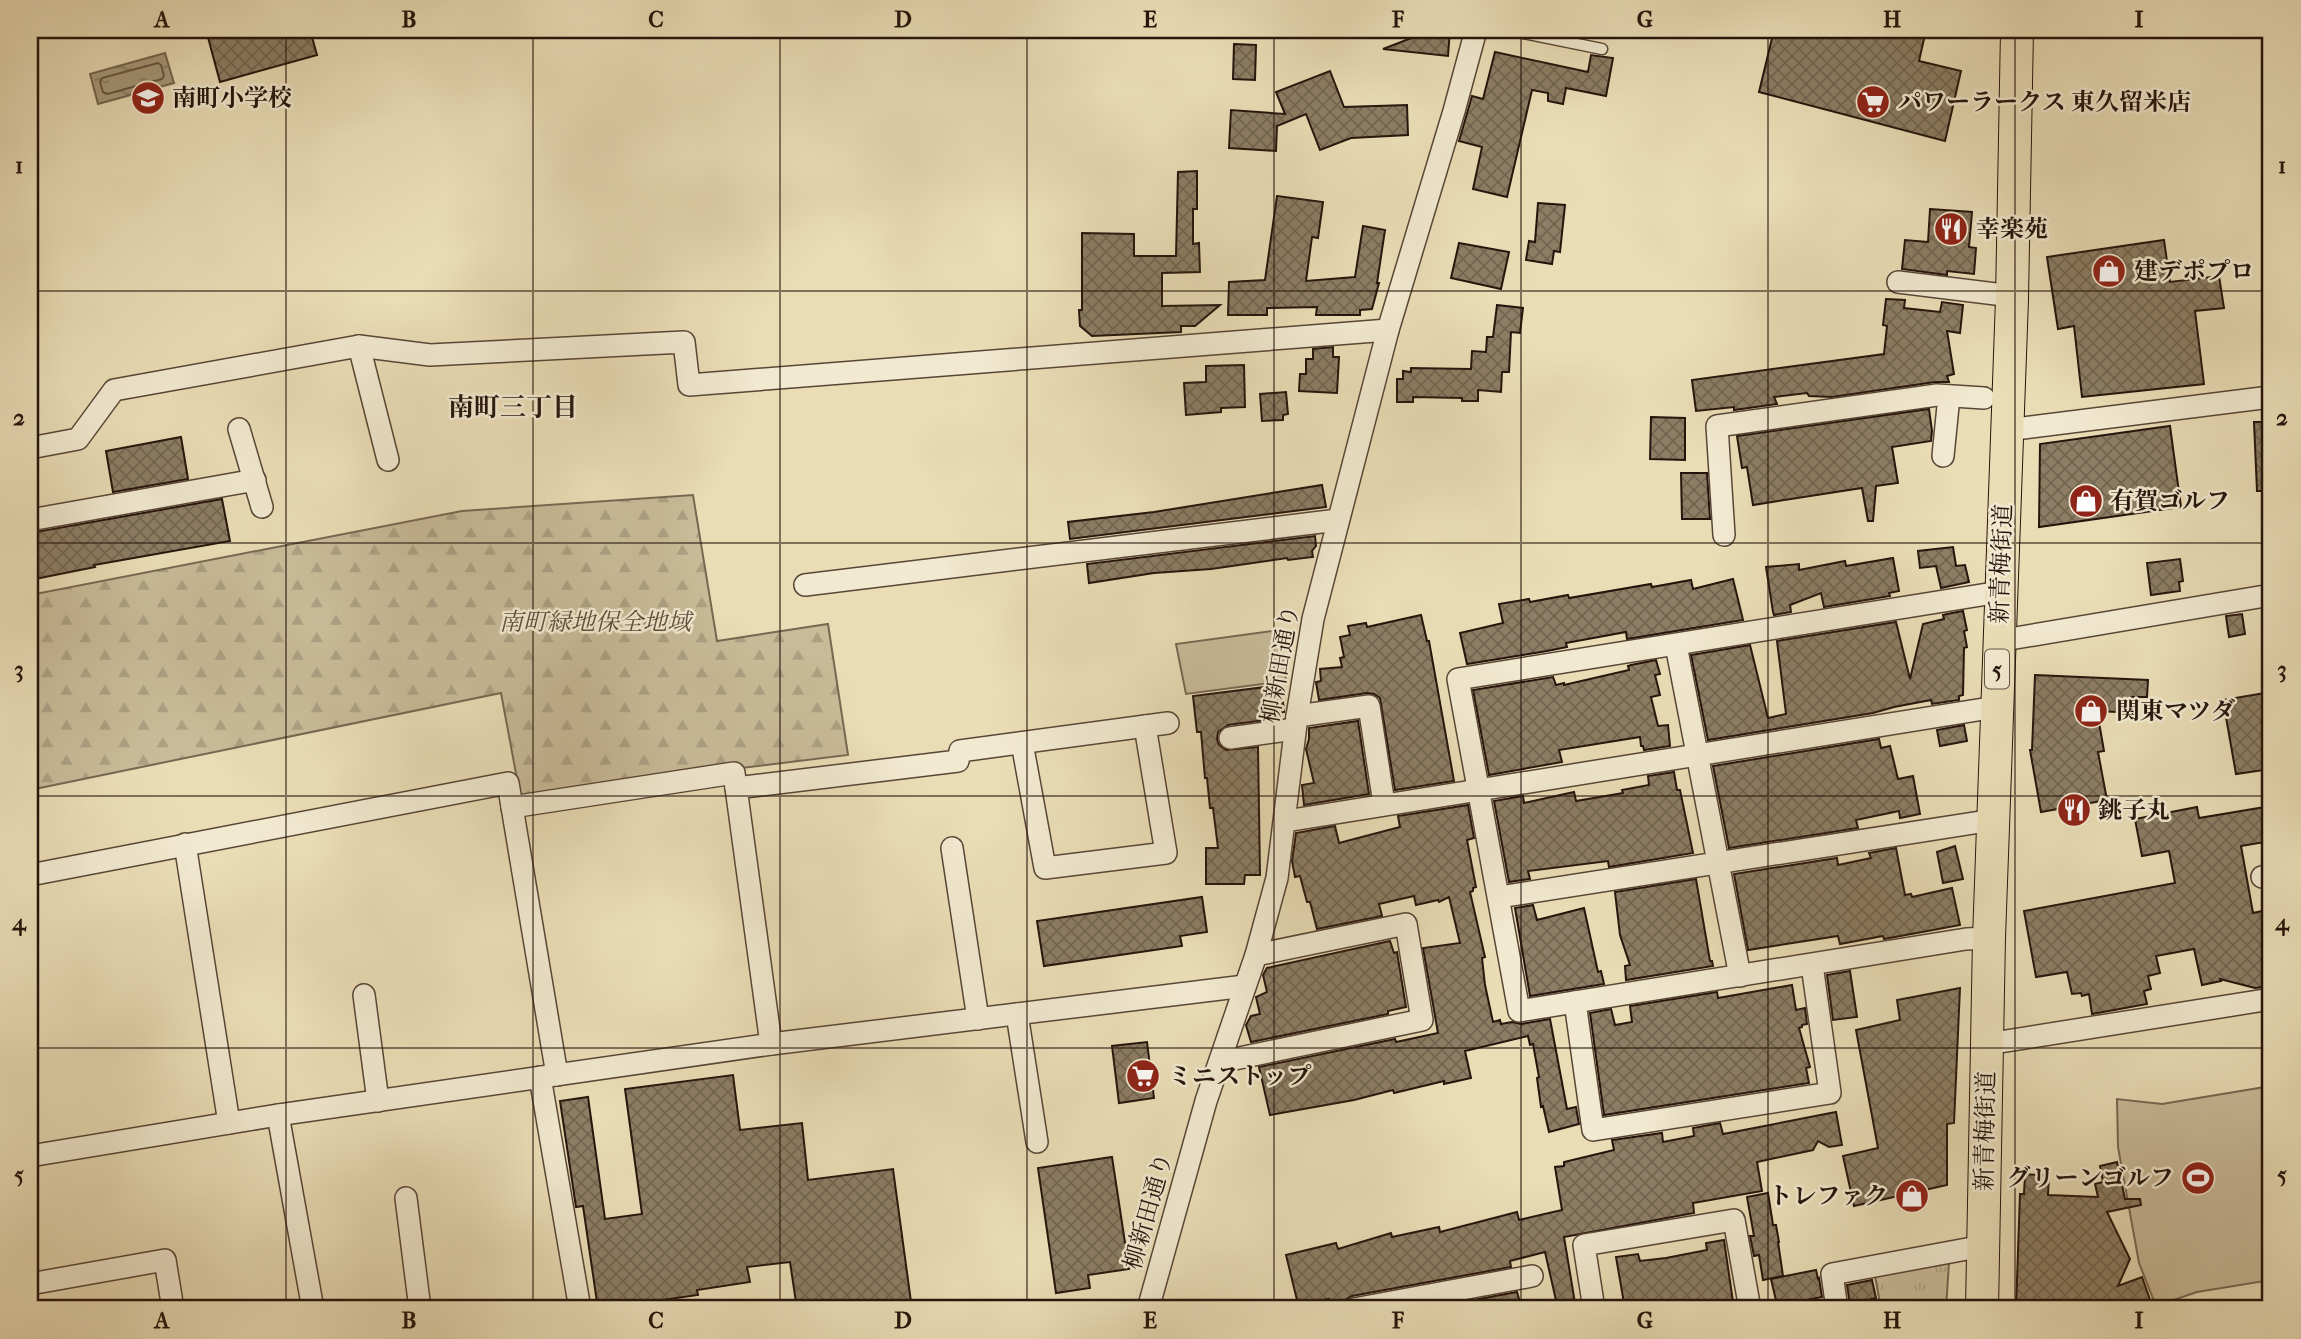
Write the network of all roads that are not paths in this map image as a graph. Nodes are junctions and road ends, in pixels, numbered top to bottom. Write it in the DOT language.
graph roads {
  1 [pos="1476,30"];
  2 [pos="1508,30"];
  3 [pos="2017,30"];
  4 [pos="1602,49"];
  5 [pos="1898,282"];
  6 [pos="2012,296"];
  7 [pos="1388,330"];
  8 [pos="359,346"];
  9 [pos="1949,396"];
  10 [pos="1984,398"];
  11 [pos="2271,402"];
  12 [pos="239,429"];
  13 [pos="2007,430"];
  14 [pos="30,448"];
  15 [pos="1943,456"];
  16 [pos="388,460"];
  17 [pos="255,480"];
  18 [pos="262,507"];
  19 [pos="30,520"];
  20 [pos="1338,520"];
  21 [pos="1724,535"];
  22 [pos="805,585"];
  23 [pos="2000,592"];
  24 [pos="2271,594"];
  25 [pos="1998,641"];
  26 [pos="1676,645"];
  27 [pos="1996,707"];
  28 [pos="1296,722"];
  29 [pos="1167,723"];
  30 [pos="1145,726"];
  31 [pos="1230,738"];
  32 [pos="1023,743"];
  33 [pos="1697,754"];
  34 [pos="736,789"];
  35 [pos="1478,789"];
  36 [pos="1384,804"];
  37 [pos="512,807"];
  38 [pos="1993,820"];
  39 [pos="1286,821"];
  40 [pos="185,844"];
  41 [pos="952,848"];
  42 [pos="1718,863"];
  43 [pos="30,875"];
  44 [pos="1499,897"];
  45 [pos="1989,938"];
  46 [pos="1256,955"];
  47 [pos="1812,965"];
  48 [pos="1740,976"];
  49 [pos="1245,986"];
  50 [pos="364,995"];
  51 [pos="2271,999"];
  52 [pos="1575,1002"];
  53 [pos="1017,1014"];
  54 [pos="978,1019"];
  55 [pos="771,1044"];
  56 [pos="1987,1045"];
  57 [pos="1220,1062"];
  58 [pos="549,1076"];
  59 [pos="378,1101"];
  60 [pos="278,1115"];
  61 [pos="229,1123"];
  62 [pos="1037,1142"];
  63 [pos="30,1156"];
  64 [pos="406,1198"];
  65 [pos="1983,1246"];
  66 [pos="1532,1276"];
  67 [pos="30,1284"];
  68 [pos="173,1309"];
  69 [pos="313,1309"];
  70 [pos="420,1309"];
  71 [pos="580,1309"];
  72 [pos="1148,1309"];
  73 [pos="1354,1309"];
  74 [pos="1594,1309"];
  75 [pos="1750,1309"];
  76 [pos="1838,1309"];
  77 [pos="1982,1309"];
  1 -- 7 [label="street, 柳新田通り"];
  2 -- 4 [label="lane"];
  3 -- 6 [label="main road, 新青梅街道 / 5"];
  5 -- 6 [label="street"];
  6 -- 13 [label="main road, 新青梅街道 / 5"];
  7 -- 8 [label="street"];
  7 -- 20 [label="street, 柳新田通り"];
  8 -- 14 [label="street"];
  8 -- 16 [label="street"];
  9 -- 10 [label="street"];
  9 -- 15 [label="street"];
  9 -- 21 [label="street"];
  11 -- 13 [label="street"];
  12 -- 17 [label="street"];
  13 -- 23 [label="main road, 新青梅街道 / 5"];
  17 -- 18 [label="street"];
  17 -- 19 [label="street"];
  20 -- 22 [label="street"];
  20 -- 28 [label="street, 柳新田通り"];
  23 -- 25 [label="main road, 新青梅街道 / 5"];
  23 -- 26 [label="street"];
  24 -- 25 [label="street"];
  25 -- 27 [label="main road, 新青梅街道 / 5"];
  26 -- 33 [label="street"];
  26 -- 35 [label="street"];
  27 -- 33 [label="street"];
  27 -- 38 [label="main road, 新青梅街道 / 5"];
  28 -- 31 [label="street"];
  28 -- 36 [label="street"];
  28 -- 39 [label="street, 柳新田通り"];
  29 -- 30 [label="street"];
  30 -- 32 [label="street"];
  30 -- 32 [label="street"];
  32 -- 34 [label="street"];
  33 -- 35 [label="street"];
  33 -- 42 [label="street"];
  34 -- 37 [label="street"];
  34 -- 55 [label="street"];
  35 -- 36 [label="street"];
  35 -- 44 [label="street"];
  36 -- 39 [label="street"];
  37 -- 40 [label="street"];
  37 -- 58 [label="street"];
  38 -- 42 [label="street"];
  38 -- 45 [label="main road, 新青梅街道 / 5"];
  39 -- 46 [label="street, 柳新田通り"];
  40 -- 43 [label="street"];
  40 -- 61 [label="street"];
  41 -- 54 [label="street"];
  42 -- 44 [label="street"];
  42 -- 48 [label="street"];
  44 -- 52 [label="street"];
  45 -- 47 [label="street"];
  45 -- 56 [label="main road, 新青梅街道 / 5"];
  46 -- 49 [label="street, 柳新田通り"];
  46 -- 57 [label="street"];
  47 -- 48 [label="street"];
  47 -- 52 [label="street"];
  48 -- 52 [label="street"];
  49 -- 53 [label="street"];
  49 -- 57 [label="street, 柳新田通り"];
  50 -- 59 [label="street"];
  51 -- 56 [label="street"];
  53 -- 54 [label="street"];
  53 -- 62 [label="street"];
  54 -- 55 [label="street"];
  55 -- 58 [label="street"];
  56 -- 65 [label="main road, 新青梅街道 / 5"];
  57 -- 72 [label="street, 柳新田通り"];
  58 -- 59 [label="street"];
  58 -- 71 [label="street"];
  59 -- 60 [label="street"];
  60 -- 61 [label="street"];
  60 -- 69 [label="street"];
  61 -- 63 [label="street"];
  64 -- 70 [label="street"];
  65 -- 76 [label="street"];
  65 -- 77 [label="main road, 新青梅街道 / 5"];
  66 -- 73 [label="street"];
  67 -- 68 [label="street"];
  74 -- 75 [label="street"];
}
